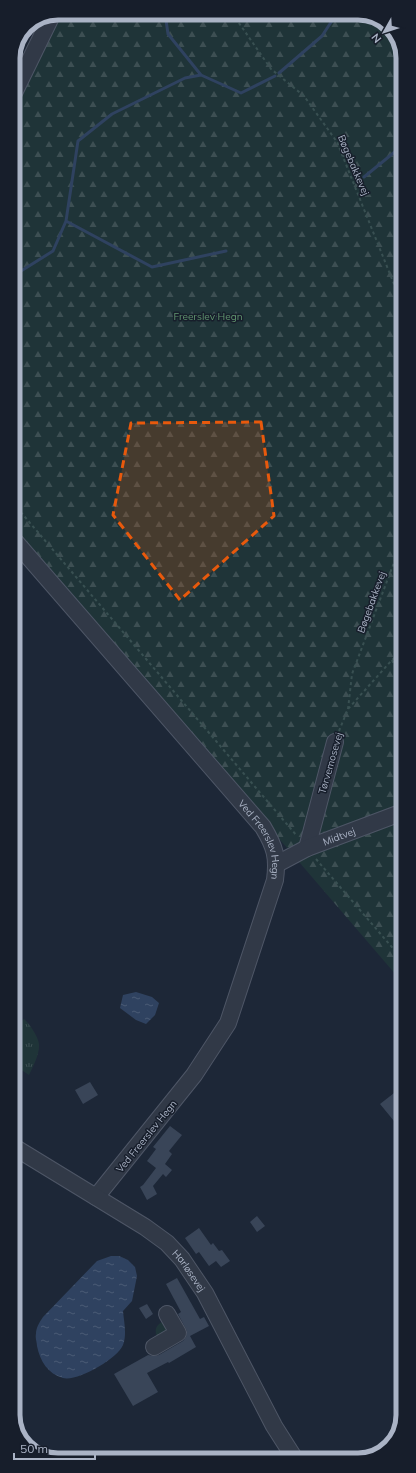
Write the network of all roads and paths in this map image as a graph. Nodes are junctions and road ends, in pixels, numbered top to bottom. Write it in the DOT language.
graph roads {
  1 [pos="237,20"];
  2 [pos="49,21"];
  3 [pos="20,81"];
  4 [pos="396,289"];
  5 [pos="20,511"];
  6 [pos="20,547"];
  7 [pos="396,557"];
  8 [pos="396,657"];
  9 [pos="392,660"];
  10 [pos="396,670"];
  11 [pos="348,709"];
  12 [pos="334,742"];
  13 [pos="396,815"];
  14 [pos="308,848"];
  15 [pos="277,864"];
  16 [pos="396,952"];
  17 [pos="20,1151"];
  18 [pos="96,1197"];
  19 [pos="167,1314"];
  20 [pos="154,1348"];
  21 [pos="292,1453"];
  1 -- 4 [label="path, Bøgebakkevej"];
  2 -- 3 [label="street"];
  5 -- 14 [label="path"];
  6 -- 15 [label="street, Ved Freerslev Hegn"];
  7 -- 11 [label="path, Bøgebakkevej"];
  8 -- 9 [label="path, Tørvemosevej"];
  9 -- 10 [label="path"];
  9 -- 11 [label="path, Tørvemosevej"];
  11 -- 12 [label="path, Tørvemosevej"];
  12 -- 14 [label="street, Tørvemosevej"];
  13 -- 14 [label="street, Midtvej"];
  14 -- 15 [label="street, Midtvej"];
  14 -- 16 [label="path"];
  15 -- 18 [label="street, Ved Freerslev Hegn"];
  17 -- 18 [label="street, Harløsevej"];
  18 -- 21 [label="street, Harløsevej"];
  19 -- 20 [label="street"];
}
